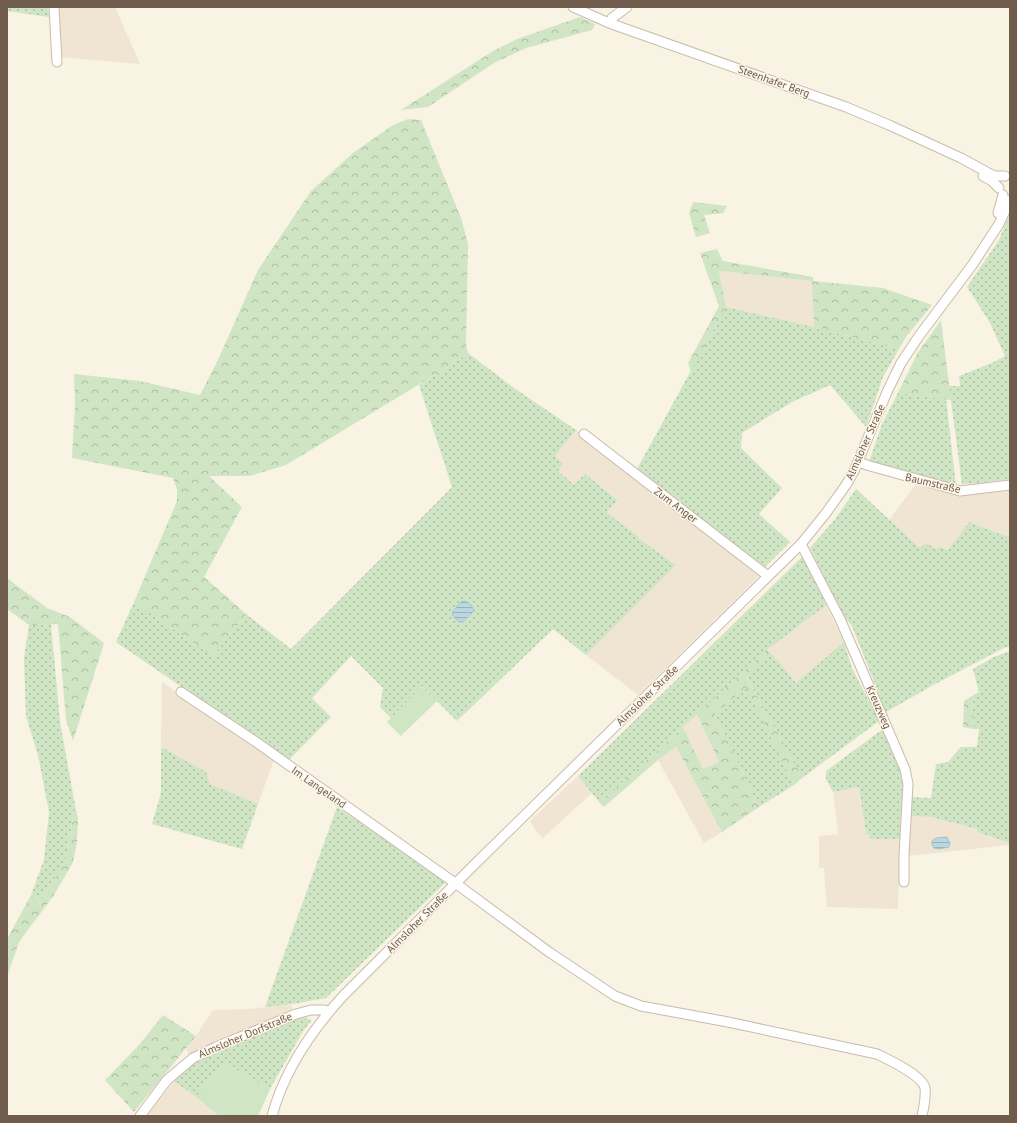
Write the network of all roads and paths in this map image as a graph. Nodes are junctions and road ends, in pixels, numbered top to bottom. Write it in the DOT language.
graph roads {
  1 [pos="54,7"];
  2 [pos="573,7"];
  3 [pos="627,7"];
  4 [pos="609,23"];
  5 [pos="56,62"];
  6 [pos="935,147"];
  7 [pos="1008,176"];
  8 [pos="1006,195"];
  9 [pos="584,434"];
  10 [pos="858,462"];
  11 [pos="1010,485"];
  12 [pos="801,544"];
  13 [pos="768,576"];
  14 [pos="181,692"];
  15 [pos="904,882"];
  16 [pos="456,884"];
  17 [pos="328,1012"];
  18 [pos="140,1116"];
  19 [pos="272,1116"];
  20 [pos="922,1116"];
  1 -- 5 [label="street"];
  2 -- 4 [label="street, Steenhafer Berg"];
  3 -- 4 [label="street"];
  4 -- 6 [label="street, Steenhafer Berg"];
  6 -- 7 [label="street, Steenhafer Berg"];
  6 -- 8 [label="street, Steenhafer Berg"];
  7 -- 8 [label="street, Almsloher Straße"];
  8 -- 10 [label="street, Almsloher Straße"];
  9 -- 13 [label="street, Zum Anger"];
  10 -- 11 [label="street, Baumstraße"];
  10 -- 12 [label="street, Almsloher Straße"];
  12 -- 13 [label="street, Almsloher Straße"];
  12 -- 15 [label="street, Kreuzweg"];
  13 -- 16 [label="street, Almsloher Straße"];
  14 -- 16 [label="street, Im Langeland"];
  16 -- 17 [label="street, Almsloher Straße"];
  16 -- 20 [label="street, Im Langeland"];
  17 -- 18 [label="street, Almsloher Dorfstraße"];
  17 -- 19 [label="street, Almsloher Straße"];
}
